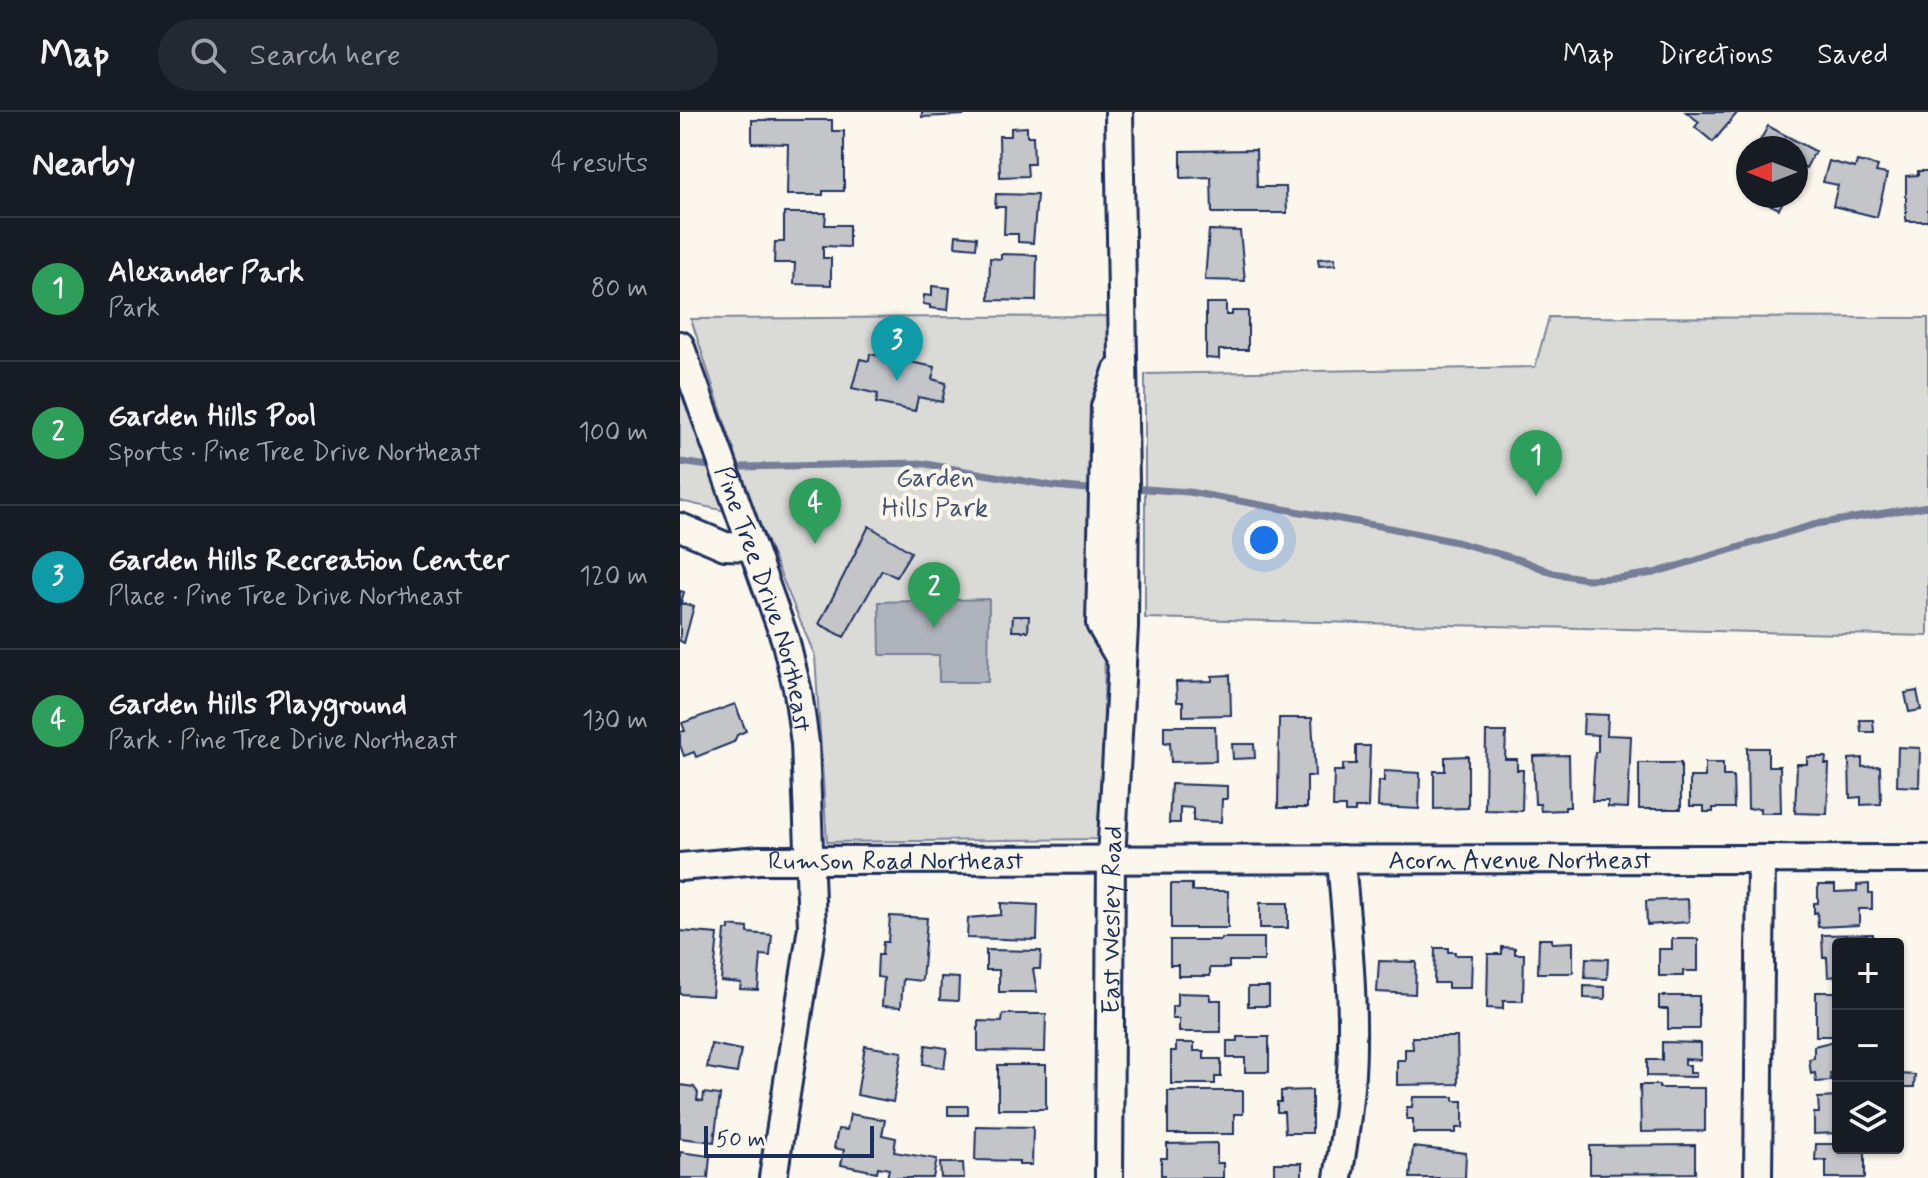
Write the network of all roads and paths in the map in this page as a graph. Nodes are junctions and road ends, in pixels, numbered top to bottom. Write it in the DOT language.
graph roads {
  1 [pos="1119,112"];
  2 [pos="680,345"];
  3 [pos="680,527"];
  4 [pos="752,547"];
  5 [pos="811,859"];
  6 [pos="1111,859"];
  7 [pos="1341,859"];
  8 [pos="1761,859"];
  9 [pos="1928,859"];
  10 [pos="680,867"];
  11 [pos="773,1178"];
  12 [pos="1109,1178"];
  13 [pos="1338,1178"];
  14 [pos="1758,1178"];
  1 -- 6 [label="street, East Wesley Road"];
  2 -- 4 [label="street, Pine Tree Drive Northeast"];
  3 -- 4 [label="street"];
  4 -- 5 [label="street, Pine Tree Drive Northeast"];
  5 -- 6 [label="street, Rumson Road Northeast"];
  5 -- 10 [label="street, Rumson Road Northeast"];
  5 -- 11 [label="street, Pine Tree Drive Northeast"];
  6 -- 7 [label="street, Acorn Avenue Northeast"];
  6 -- 12 [label="street, East Wesley Road"];
  7 -- 8 [label="street, Acorn Avenue Northeast"];
  7 -- 13 [label="street"];
  8 -- 9 [label="street, Acorn Avenue Northeast"];
  8 -- 14 [label="street"];
}
